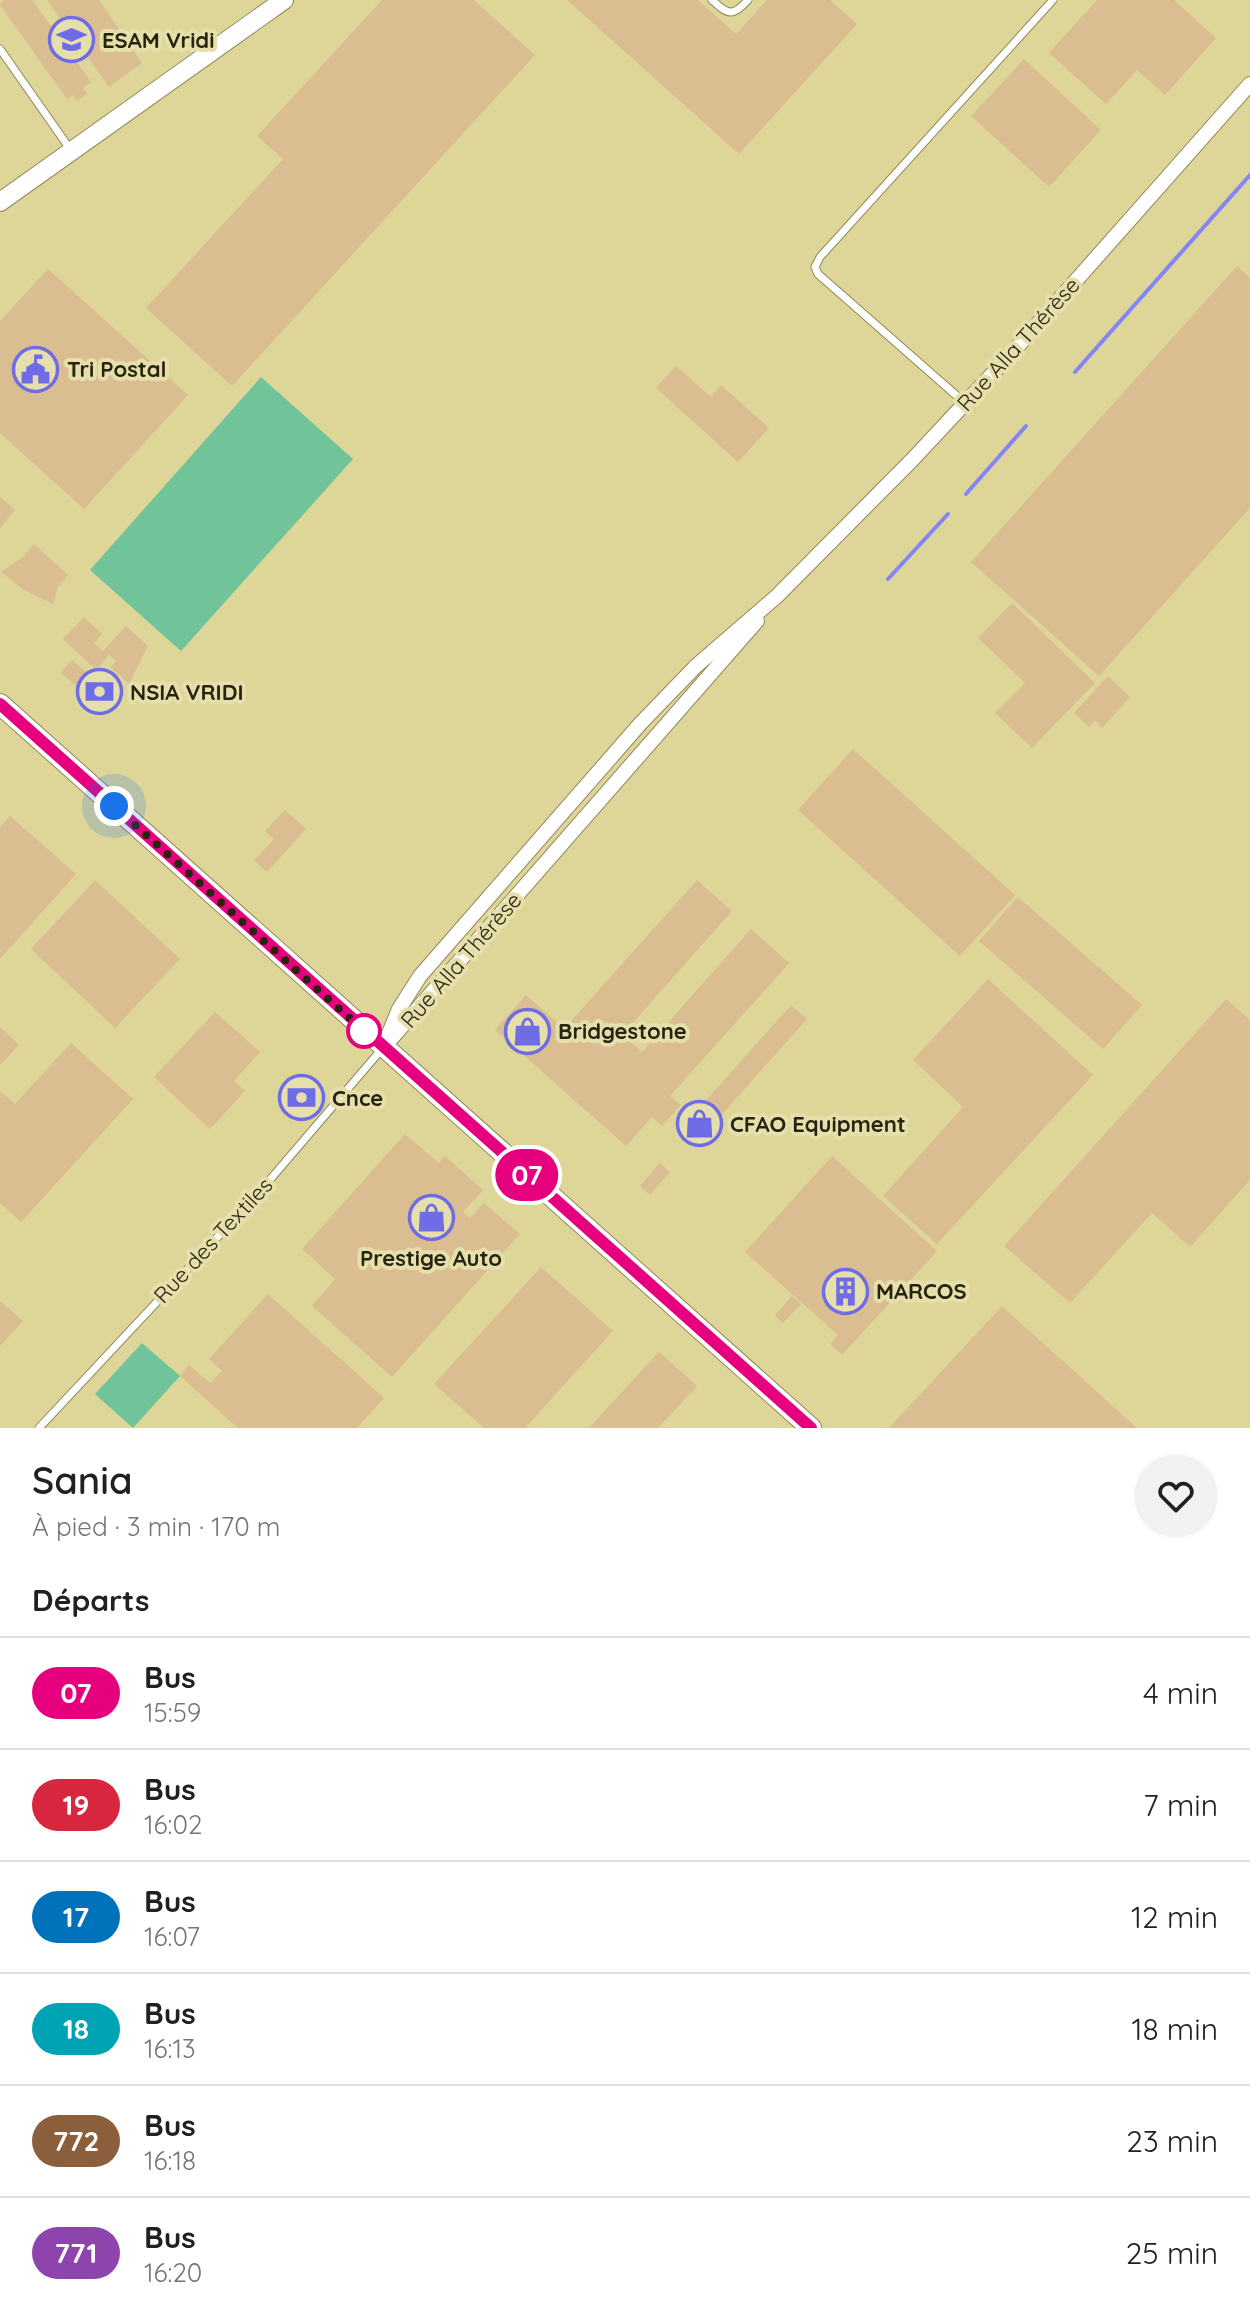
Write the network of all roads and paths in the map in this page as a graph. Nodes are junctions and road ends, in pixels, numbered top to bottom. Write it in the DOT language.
graph roads {
  1 [pos="284,0"];
  2 [pos="712,0"];
  3 [pos="748,0"];
  4 [pos="1053,0"];
  5 [pos="0,49"];
  6 [pos="1250,84"];
  7 [pos="71,151"];
  8 [pos="0,202"];
  9 [pos="965,403"];
  10 [pos="777,596"];
  11 [pos="0,704"];
  12 [pos="383,1048"];
  13 [pos="803,1425"];
  14 [pos="39,1428"];
  1 -- 7 [label="street"];
  2 -- 3 [label="lane"];
  4 -- 9 [label="lane"];
  5 -- 7 [label="lane"];
  6 -- 9 [label="street, Rue Alla Thérèse"];
  7 -- 8 [label="street"];
  9 -- 10 [label="street, Rue Alla Thérèse"];
  10 -- 12 [label="street, Rue Alla Thérèse"];
  10 -- 12 [label="street, Rue Alla Thérèse"];
  11 -- 12 [label="main road"];
  12 -- 13 [label="main road"];
  12 -- 14 [label="lane, Rue des Textiles"];
}
